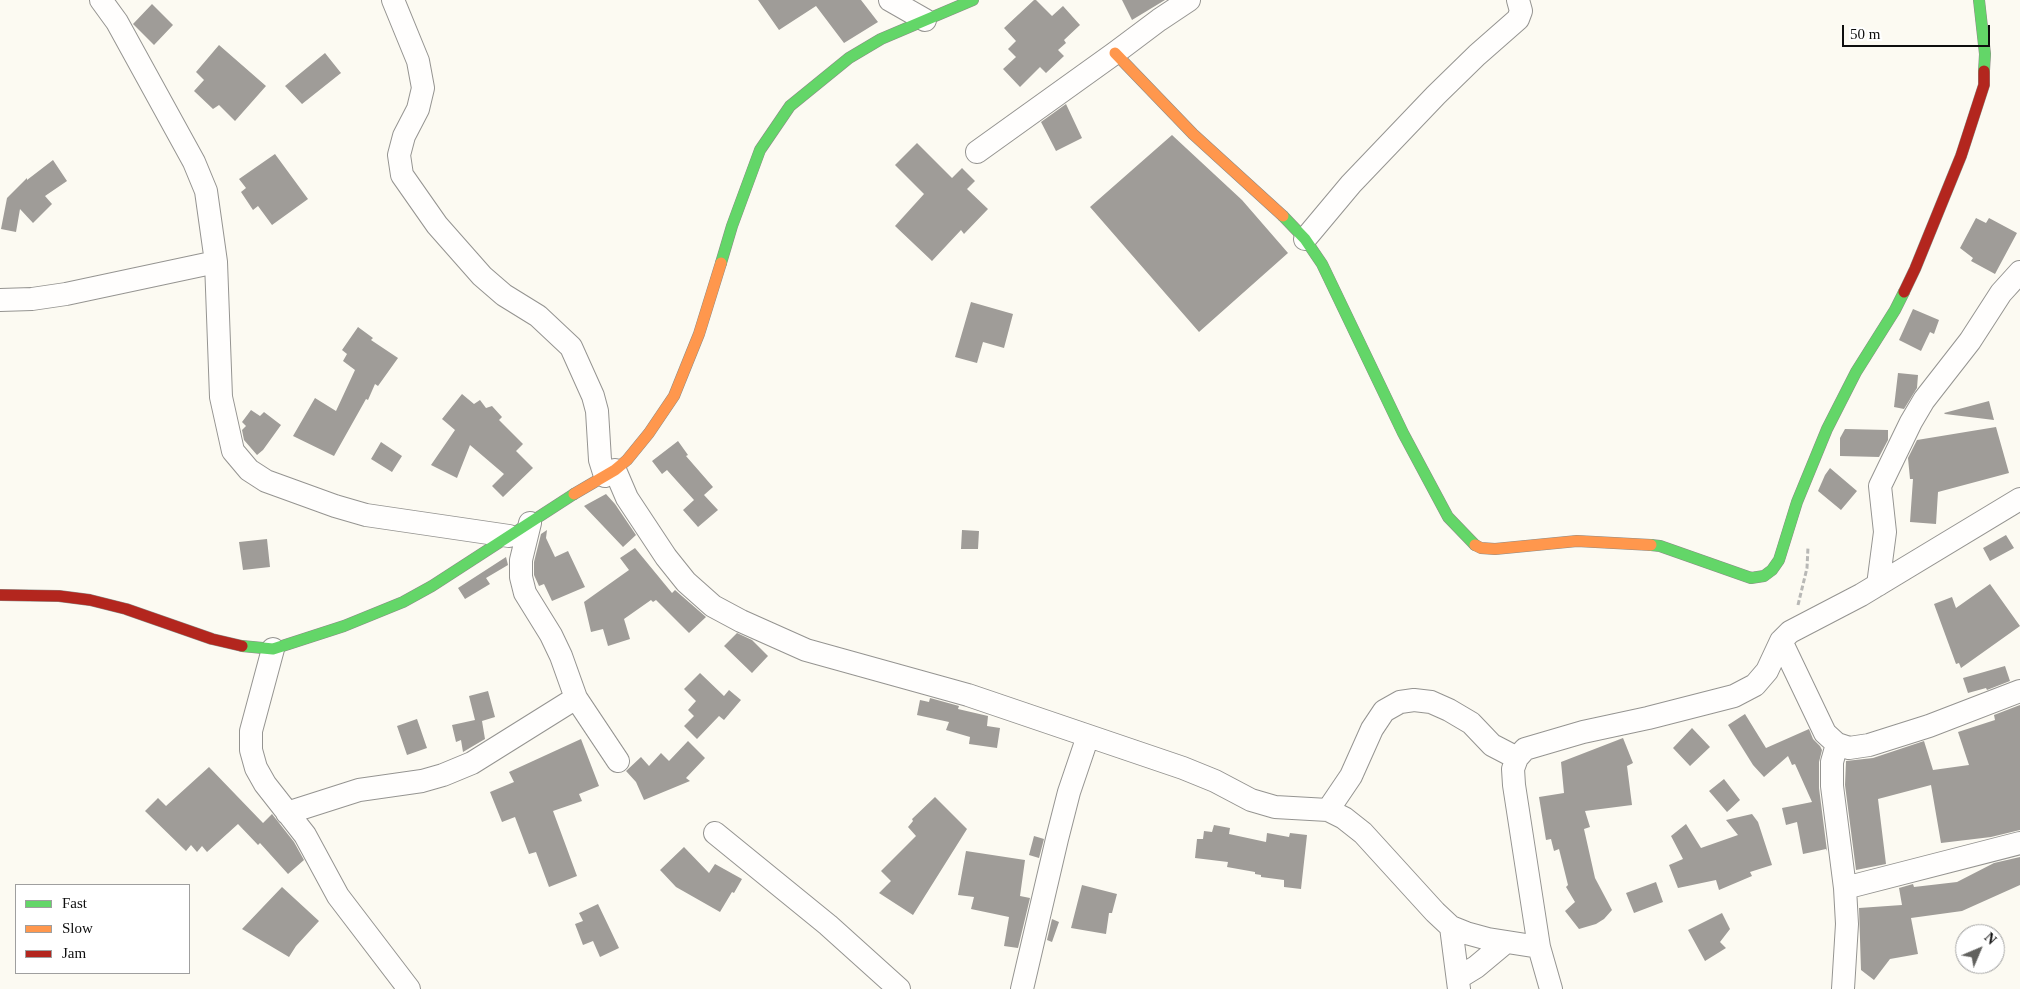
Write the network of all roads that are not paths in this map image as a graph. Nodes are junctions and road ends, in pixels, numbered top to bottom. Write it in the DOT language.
graph roads {
  1 [pos="101,0"];
  2 [pos="393,0"];
  3 [pos="890,0"];
  4 [pos="973,0"];
  5 [pos="1189,0"];
  6 [pos="1518,0"];
  7 [pos="1979,0"];
  8 [pos="925,20"];
  9 [pos="1115,53"];
  10 [pos="977,152"];
  11 [pos="1305,240"];
  12 [pos="216,262"];
  13 [pos="2020,272"];
  14 [pos="0,300"];
  15 [pos="610,473"];
  16 [pos="2020,499"];
  17 [pos="530,523"];
  18 [pos="510,536"];
  19 [pos="1878,585"];
  20 [pos="0,595"];
  21 [pos="1781,642"];
  22 [pos="273,649"];
  23 [pos="2020,691"];
  24 [pos="576,698"];
  25 [pos="1088,736"];
  26 [pos="1837,744"];
  27 [pos="1517,758"];
  28 [pos="618,760"];
  29 [pos="1328,810"];
  30 [pos="287,813"];
  31 [pos="715,833"];
  32 [pos="2020,843"];
  33 [pos="1845,888"];
  34 [pos="1451,926"];
  35 [pos="1506,942"];
  36 [pos="1539,947"];
  37 [pos="1458,983"];
  38 [pos="409,989"];
  39 [pos="899,989"];
  40 [pos="1022,989"];
  41 [pos="1551,989"];
  42 [pos="1843,989"];
  1 -- 12 [label="street"];
  2 -- 15 [label="street"];
  3 -- 8 [label="street"];
  4 -- 8 [label="street"];
  5 -- 9 [label="street"];
  6 -- 11 [label="street"];
  7 -- 11 [label="street"];
  8 -- 15 [label="street"];
  9 -- 10 [label="street"];
  9 -- 11 [label="street"];
  12 -- 14 [label="street"];
  12 -- 18 [label="street"];
  13 -- 19 [label="street"];
  15 -- 17 [label="street"];
  15 -- 25 [label="street"];
  16 -- 19 [label="street"];
  17 -- 18 [label="street"];
  17 -- 24 [label="street"];
  18 -- 22 [label="street"];
  19 -- 21 [label="street"];
  20 -- 22 [label="street"];
  21 -- 26 [label="street"];
  21 -- 27 [label="street"];
  22 -- 30 [label="street"];
  23 -- 26 [label="street"];
  24 -- 28 [label="street"];
  24 -- 30 [label="street"];
  25 -- 29 [label="street"];
  25 -- 40 [label="street"];
  26 -- 33 [label="street"];
  27 -- 29 [label="street"];
  27 -- 36 [label="street"];
  29 -- 34 [label="street"];
  30 -- 38 [label="street"];
  31 -- 39 [label="street"];
  32 -- 33 [label="street"];
  33 -- 42 [label="street"];
  34 -- 35 [label="street"];
  34 -- 37 [label="street"];
  35 -- 36 [label="street"];
  35 -- 37 [label="street"];
  36 -- 41 [label="street"];
}
